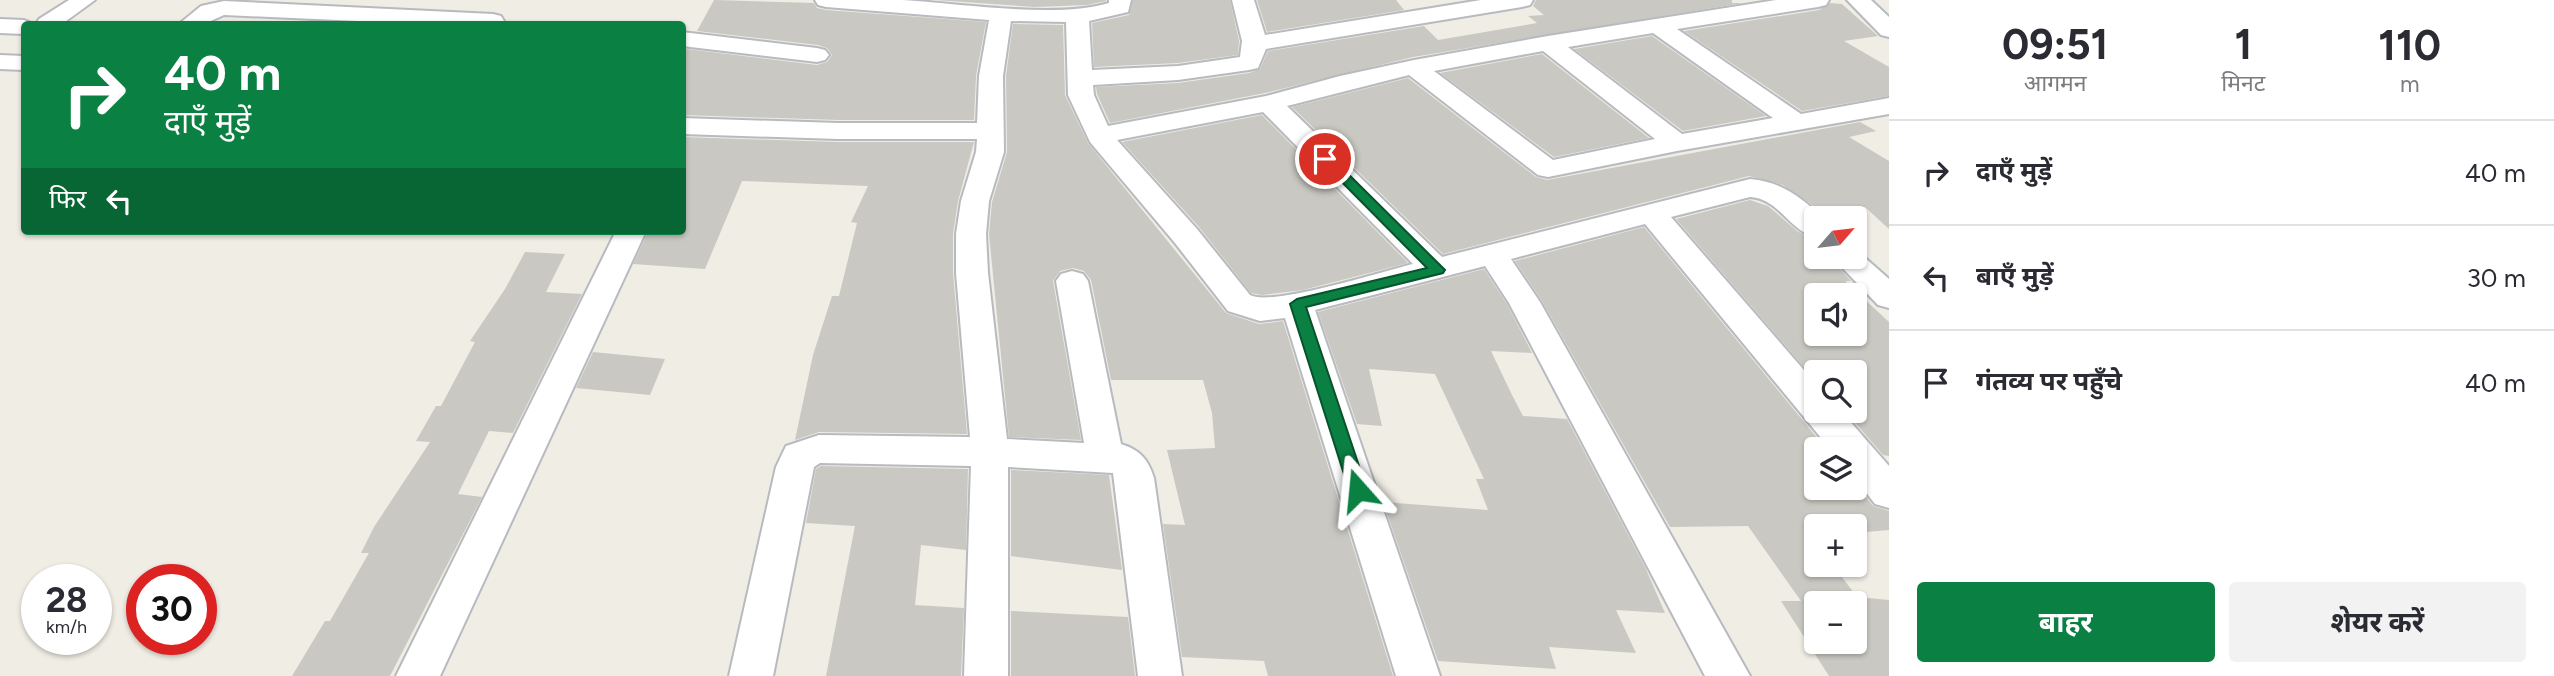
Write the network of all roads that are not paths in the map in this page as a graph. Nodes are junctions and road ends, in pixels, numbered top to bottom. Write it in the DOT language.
graph roads {
  1 [pos="84,0"];
  2 [pos="1120,0"];
  3 [pos="1243,0"];
  4 [pos="1522,0"];
  5 [pos="1689,0"];
  6 [pos="1818,0"];
  7 [pos="1858,0"];
  8 [pos="839,1"];
  9 [pos="938,5"];
  10 [pos="1439,12"];
  11 [pos="1001,13"];
  12 [pos="1077,14"];
  13 [pos="1712,17"];
  14 [pos="52,21"];
  15 [pos="194,21"];
  16 [pos="493,21"];
  17 [pos="1885,23"];
  18 [pos="1656,25"];
  19 [pos="0,26"];
  20 [pos="21,27"];
  21 [pos="686,39"];
  22 [pos="1548,43"];
  23 [pos="1254,44"];
  24 [pos="1485,54"];
  25 [pos="817,55"];
  26 [pos="0,62"];
  27 [pos="21,63"];
  28 [pos="1415,67"];
  29 [pos="1079,78"];
  30 [pos="1269,103"];
  31 [pos="1889,106"];
  32 [pos="1797,123"];
  33 [pos="686,126"];
  34 [pos="990,131"];
  35 [pos="1099,136"];
  36 [pos="1677,143"];
  37 [pos="1652,214"];
  38 [pos="1804,217"];
  39 [pos="629,235"];
  40 [pos="1494,256"];
  41 [pos="1437,270"];
  42 [pos="1861,270"];
  43 [pos="1072,281"];
  44 [pos="1889,297"];
  45 [pos="1297,304"];
  46 [pos="1804,393"];
  47 [pos="1830,423"];
  48 [pos="1842,437"];
  49 [pos="990,452"];
  50 [pos="1105,457"];
  51 [pos="1867,466"];
  52 [pos="1889,492"];
  53 [pos="418,676"];
  54 [pos="751,676"];
  55 [pos="986,676"];
  56 [pos="1160,676"];
  57 [pos="1418,676"];
  58 [pos="1728,676"];
  1 -- 14 [label="street"];
  2 -- 12 [label="street"];
  3 -- 23 [label="street"];
  4 -- 10 [label="street"];
  5 -- 13 [label="street"];
  6 -- 13 [label="street"];
  7 -- 17 [label="street"];
  8 -- 9 [label="street"];
  9 -- 11 [label="street"];
  10 -- 23 [label="street"];
  10 -- 24 [label="street"];
  11 -- 12 [label="street"];
  11 -- 34 [label="street"];
  12 -- 29 [label="street"];
  13 -- 18 [label="street"];
  15 -- 16 [label="street"];
  18 -- 22 [label="street"];
  18 -- 32 [label="street"];
  19 -- 20 [label="street"];
  21 -- 25 [label="street"];
  22 -- 24 [label="street"];
  22 -- 36 [label="street"];
  23 -- 29 [label="street"];
  24 -- 28 [label="street"];
  26 -- 27 [label="street"];
  28 -- 30 [label="street"];
  28 -- 36 [label="street"];
  29 -- 35 [label="street"];
  30 -- 35 [label="street"];
  30 -- 41 [label="street"];
  31 -- 32 [label="street"];
  32 -- 36 [label="street"];
  33 -- 34 [label="street"];
  34 -- 49 [label="street"];
  35 -- 45 [label="street"];
  37 -- 38 [label="street"];
  37 -- 40 [label="street"];
  37 -- 46 [label="street"];
  39 -- 53 [label="street"];
  40 -- 41 [label="street"];
  40 -- 58 [label="street"];
  41 -- 45 [label="street"];
  42 -- 44 [label="street"];
  43 -- 50 [label="street"];
  45 -- 57 [label="street"];
  47 -- 48 [label="street"];
  49 -- 50 [label="street"];
  49 -- 54 [label="street"];
  49 -- 55 [label="street"];
  50 -- 56 [label="street"];
  51 -- 52 [label="street"];
}
